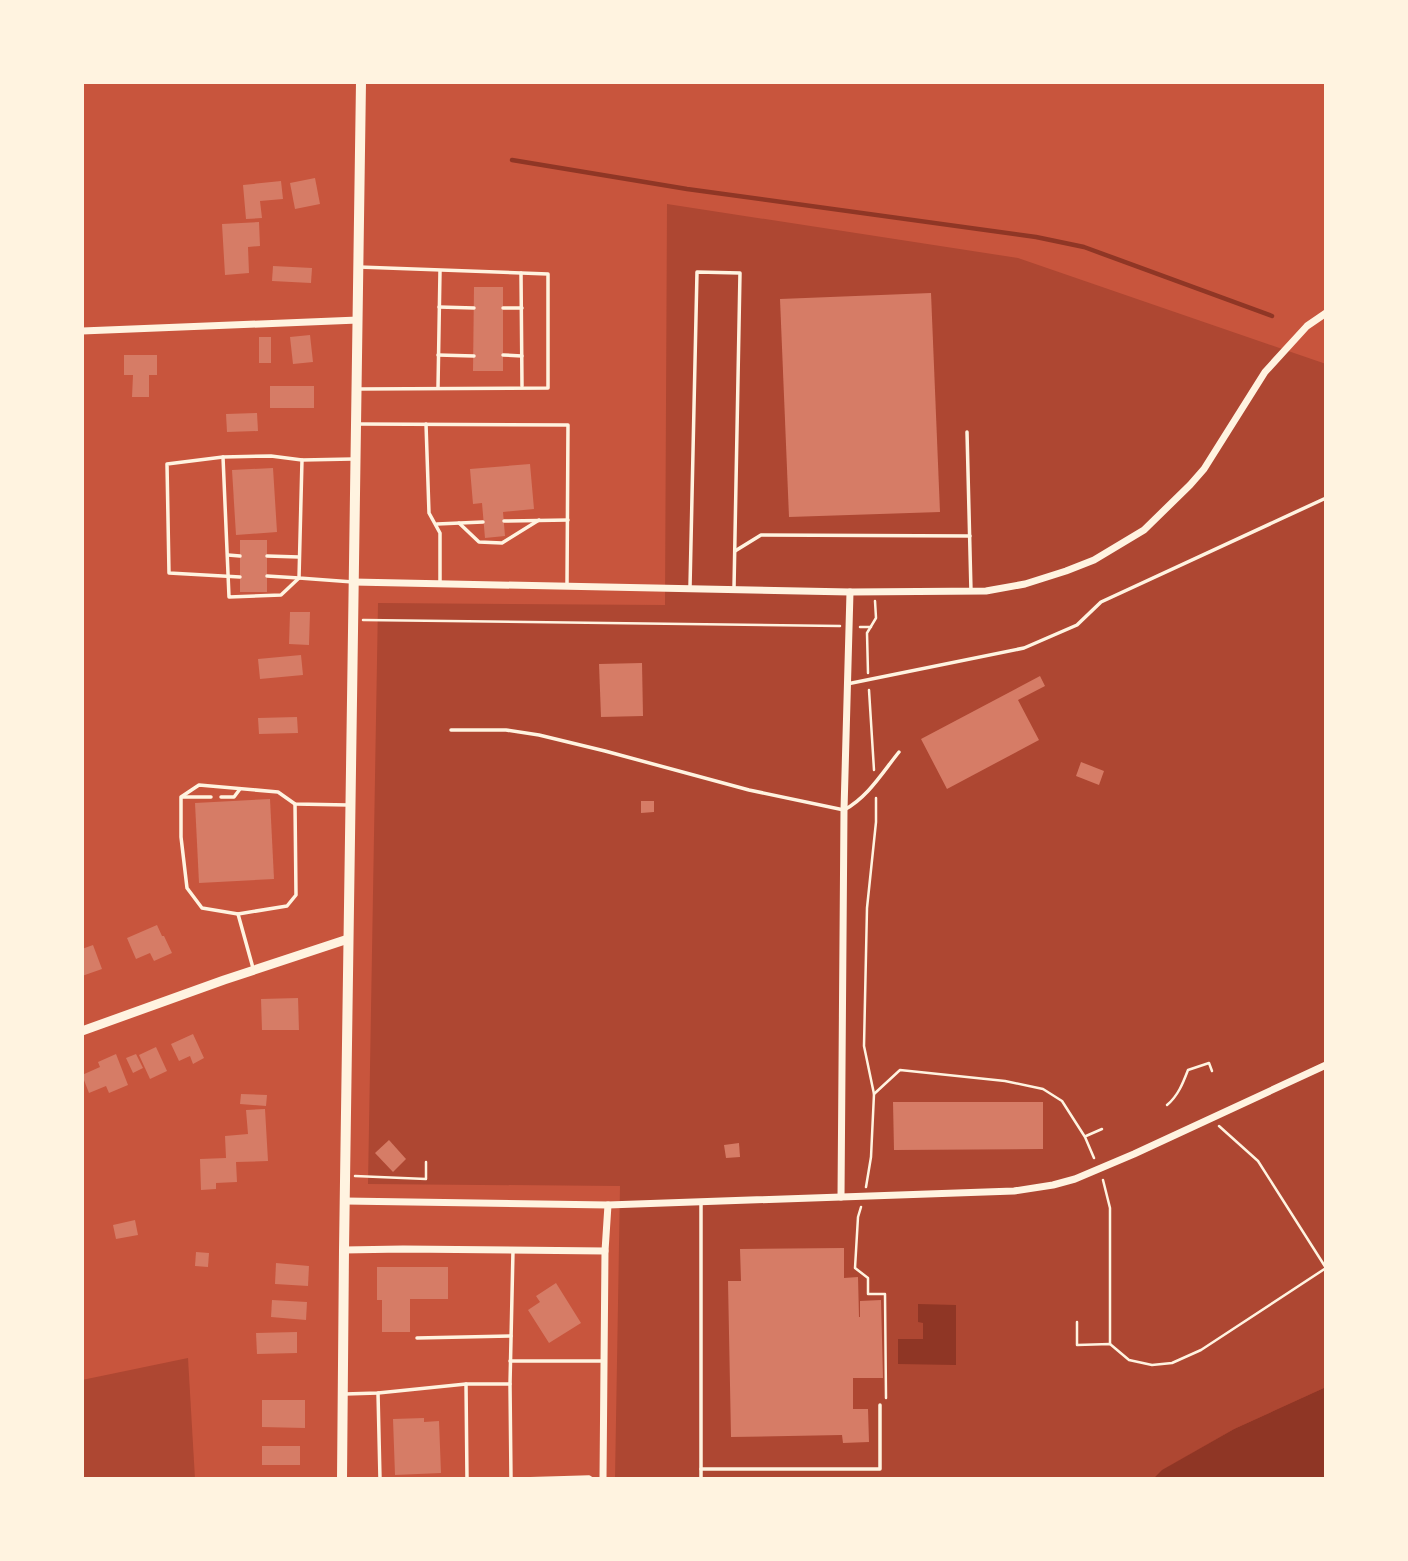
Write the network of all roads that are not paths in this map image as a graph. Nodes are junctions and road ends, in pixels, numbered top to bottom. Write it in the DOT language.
graph roads {
  1 [pos="361,82"];
  2 [pos="359,267"];
  3 [pos="440,271"];
  4 [pos="522,273"];
  5 [pos="439,307"];
  6 [pos="474,308"];
  7 [pos="503,308"];
  8 [pos="522,308"];
  9 [pos="1326,313"];
  10 [pos="358,320"];
  11 [pos="82,331"];
  12 [pos="438,355"];
  13 [pos="503,355"];
  14 [pos="474,356"];
  15 [pos="522,356"];
  16 [pos="438,387"];
  17 [pos="522,387"];
  18 [pos="356,389"];
  19 [pos="356,424"];
  20 [pos="426,424"];
  21 [pos="968,432"];
  22 [pos="223,457"];
  23 [pos="355,458"];
  24 [pos="302,460"];
  25 [pos="1326,499"];
  26 [pos="540,520"];
  27 [pos="568,520"];
  28 [pos="503,521"];
  29 [pos="483,522"];
  30 [pos="459,523"];
  31 [pos="437,524"];
  32 [pos="970,536"];
  33 [pos="735,551"];
  34 [pos="228,555"];
  35 [pos="240,556"];
  36 [pos="267,556"];
  37 [pos="300,557"];
  38 [pos="267,576"];
  39 [pos="228,577"];
  40 [pos="240,577"];
  41 [pos="299,578"];
  42 [pos="354,582"];
  43 [pos="440,585"];
  44 [pos="567,587"];
  45 [pos="690,590"];
  46 [pos="734,590"];
  47 [pos="971,591"];
  48 [pos="850,592"];
  49 [pos="846,684"];
  50 [pos="451,730"];
  51 [pos="899,752"];
  52 [pos="240,789"];
  53 [pos="181,797"];
  54 [pos="211,797"];
  55 [pos="221,797"];
  56 [pos="295,804"];
  57 [pos="350,805"];
  58 [pos="844,810"];
  59 [pos="238,914"];
  60 [pos="348,939"];
  61 [pos="253,970"];
  62 [pos="82,1031"];
  63 [pos="1326,1065"];
  64 [pos="841,1197"];
  65 [pos="345,1201"];
  66 [pos="701,1202"];
  67 [pos="608,1205"];
  68 [pos="513,1249"];
  69 [pos="344,1250"];
  70 [pos="605,1251"];
  71 [pos="510,1336"];
  72 [pos="417,1338"];
  73 [pos="510,1361"];
  74 [pos="604,1362"];
  75 [pos="466,1384"];
  76 [pos="510,1384"];
  77 [pos="378,1393"];
  78 [pos="343,1394"];
  79 [pos="880,1405"];
  80 [pos="701,1469"];
  81 [pos="342,1479"];
  82 [pos="380,1479"];
  83 [pos="467,1479"];
  84 [pos="511,1479"];
  85 [pos="522,1479"];
  86 [pos="593,1479"];
  87 [pos="603,1479"];
  88 [pos="701,1479"];
  1 -- 2 [label="main road"];
  2 -- 3 [label="lane"];
  2 -- 10 [label="main road"];
  3 -- 4 [label="lane"];
  3 -- 5 [label="lane"];
  4 -- 8 [label="lane"];
  4 -- 17 [label="lane"];
  5 -- 6 [label="lane"];
  5 -- 12 [label="lane"];
  7 -- 8 [label="lane"];
  8 -- 15 [label="lane"];
  9 -- 47 [label="street"];
  10 -- 11 [label="street"];
  10 -- 18 [label="main road"];
  12 -- 14 [label="lane"];
  12 -- 16 [label="lane"];
  13 -- 15 [label="lane"];
  15 -- 17 [label="lane"];
  16 -- 17 [label="lane"];
  16 -- 18 [label="lane"];
  18 -- 19 [label="main road"];
  19 -- 20 [label="lane"];
  19 -- 23 [label="main road"];
  20 -- 27 [label="lane"];
  20 -- 31 [label="lane"];
  21 -- 32 [label="lane"];
  22 -- 24 [label="lane"];
  22 -- 34 [label="lane"];
  22 -- 39 [label="lane"];
  23 -- 24 [label="lane"];
  23 -- 42 [label="main road"];
  24 -- 37 [label="lane"];
  25 -- 49 [label="lane"];
  26 -- 27 [label="lane"];
  26 -- 28 [label="lane"];
  26 -- 30 [label="lane"];
  27 -- 44 [label="lane"];
  29 -- 30 [label="lane"];
  30 -- 31 [label="lane"];
  31 -- 43 [label="lane"];
  32 -- 33 [label="lane"];
  32 -- 47 [label="lane"];
  33 -- 45 [label="lane"];
  33 -- 46 [label="lane"];
  34 -- 35 [label="lane"];
  34 -- 39 [label="lane"];
  36 -- 37 [label="lane"];
  37 -- 41 [label="lane"];
  38 -- 41 [label="lane"];
  39 -- 40 [label="lane"];
  39 -- 41 [label="lane"];
  41 -- 42 [label="lane"];
  42 -- 43 [label="street"];
  42 -- 57 [label="main road"];
  43 -- 44 [label="street"];
  44 -- 45 [label="street"];
  45 -- 46 [label="street"];
  46 -- 48 [label="street"];
  47 -- 48 [label="street"];
  48 -- 49 [label="street"];
  49 -- 58 [label="street"];
  50 -- 58 [label="lane"];
  51 -- 58 [label="lane"];
  52 -- 53 [label="lane"];
  52 -- 55 [label="lane"];
  52 -- 56 [label="lane"];
  53 -- 54 [label="lane"];
  53 -- 59 [label="lane"];
  56 -- 57 [label="lane"];
  56 -- 59 [label="lane"];
  57 -- 60 [label="main road"];
  58 -- 64 [label="street"];
  59 -- 61 [label="lane"];
  60 -- 61 [label="street"];
  60 -- 65 [label="main road"];
  61 -- 62 [label="street"];
  63 -- 64 [label="street"];
  64 -- 66 [label="street"];
  65 -- 67 [label="street"];
  65 -- 69 [label="main road"];
  66 -- 67 [label="street"];
  66 -- 80 [label="lane"];
  67 -- 70 [label="street"];
  68 -- 69 [label="street"];
  68 -- 70 [label="street"];
  68 -- 71 [label="lane"];
  69 -- 78 [label="main road"];
  70 -- 74 [label="street"];
  71 -- 72 [label="lane"];
  71 -- 73 [label="lane"];
  73 -- 74 [label="lane"];
  73 -- 76 [label="lane"];
  74 -- 87 [label="street"];
  75 -- 76 [label="lane"];
  75 -- 77 [label="lane"];
  75 -- 83 [label="lane"];
  76 -- 84 [label="lane"];
  77 -- 78 [label="lane"];
  77 -- 82 [label="lane"];
  78 -- 81 [label="main road"];
  79 -- 80 [label="lane"];
  80 -- 88 [label="lane"];
  85 -- 86 [label="lane"];
}
